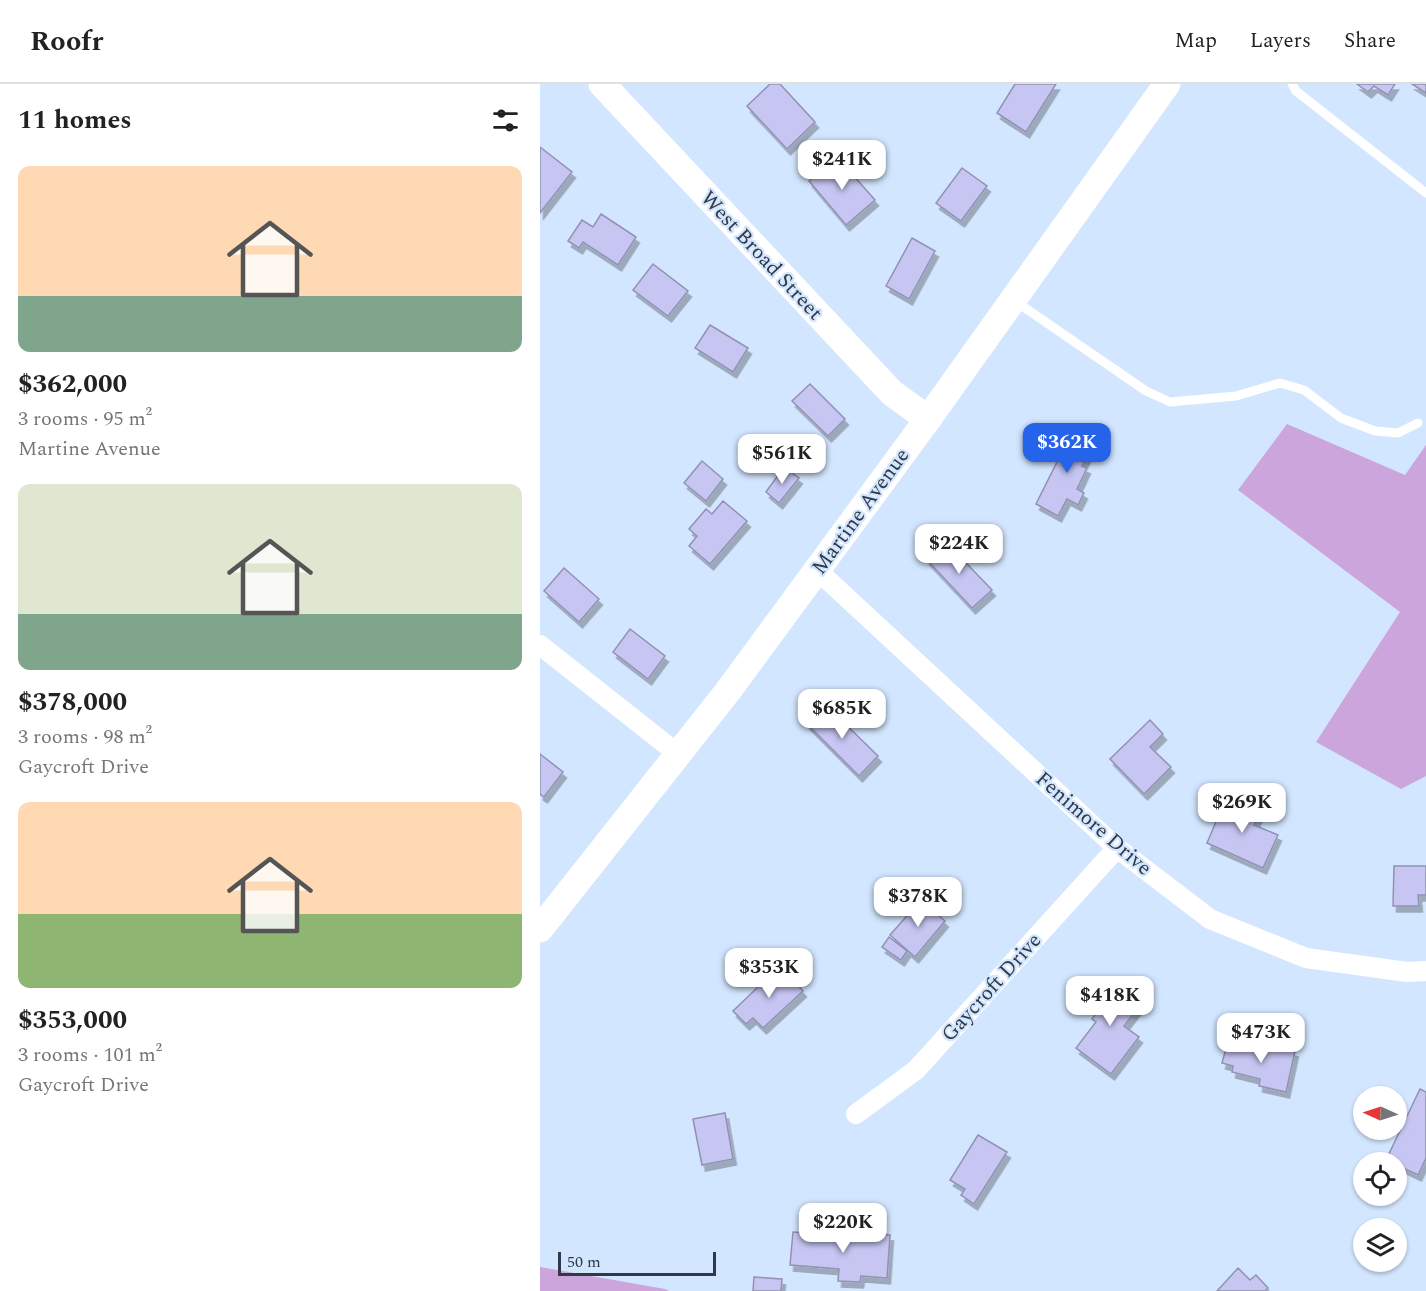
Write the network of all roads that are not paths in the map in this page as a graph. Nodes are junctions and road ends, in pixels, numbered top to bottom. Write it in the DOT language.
graph roads {
  1 [pos="602,84"];
  2 [pos="1167,84"];
  3 [pos="1292,84"];
  4 [pos="1426,193"];
  5 [pos="1013,300"];
  6 [pos="928,419"];
  7 [pos="1418,423"];
  8 [pos="817,570"];
  9 [pos="540,645"];
  10 [pos="678,754"];
  11 [pos="1117,848"];
  12 [pos="540,928"];
  13 [pos="1426,971"];
  14 [pos="856,1114"];
  1 -- 6 [label="main road, West Broad Street"];
  2 -- 5 [label="main road, Martine Avenue"];
  3 -- 4 [label="lane"];
  5 -- 6 [label="main road, Martine Avenue"];
  5 -- 7 [label="lane"];
  6 -- 8 [label="main road, Martine Avenue"];
  8 -- 10 [label="main road, Martine Avenue"];
  8 -- 11 [label="street, Fenimore Drive"];
  9 -- 10 [label="street"];
  10 -- 12 [label="main road, Martine Avenue"];
  11 -- 13 [label="street, Fenimore Drive"];
  11 -- 14 [label="street, Gaycroft Drive"];
}
